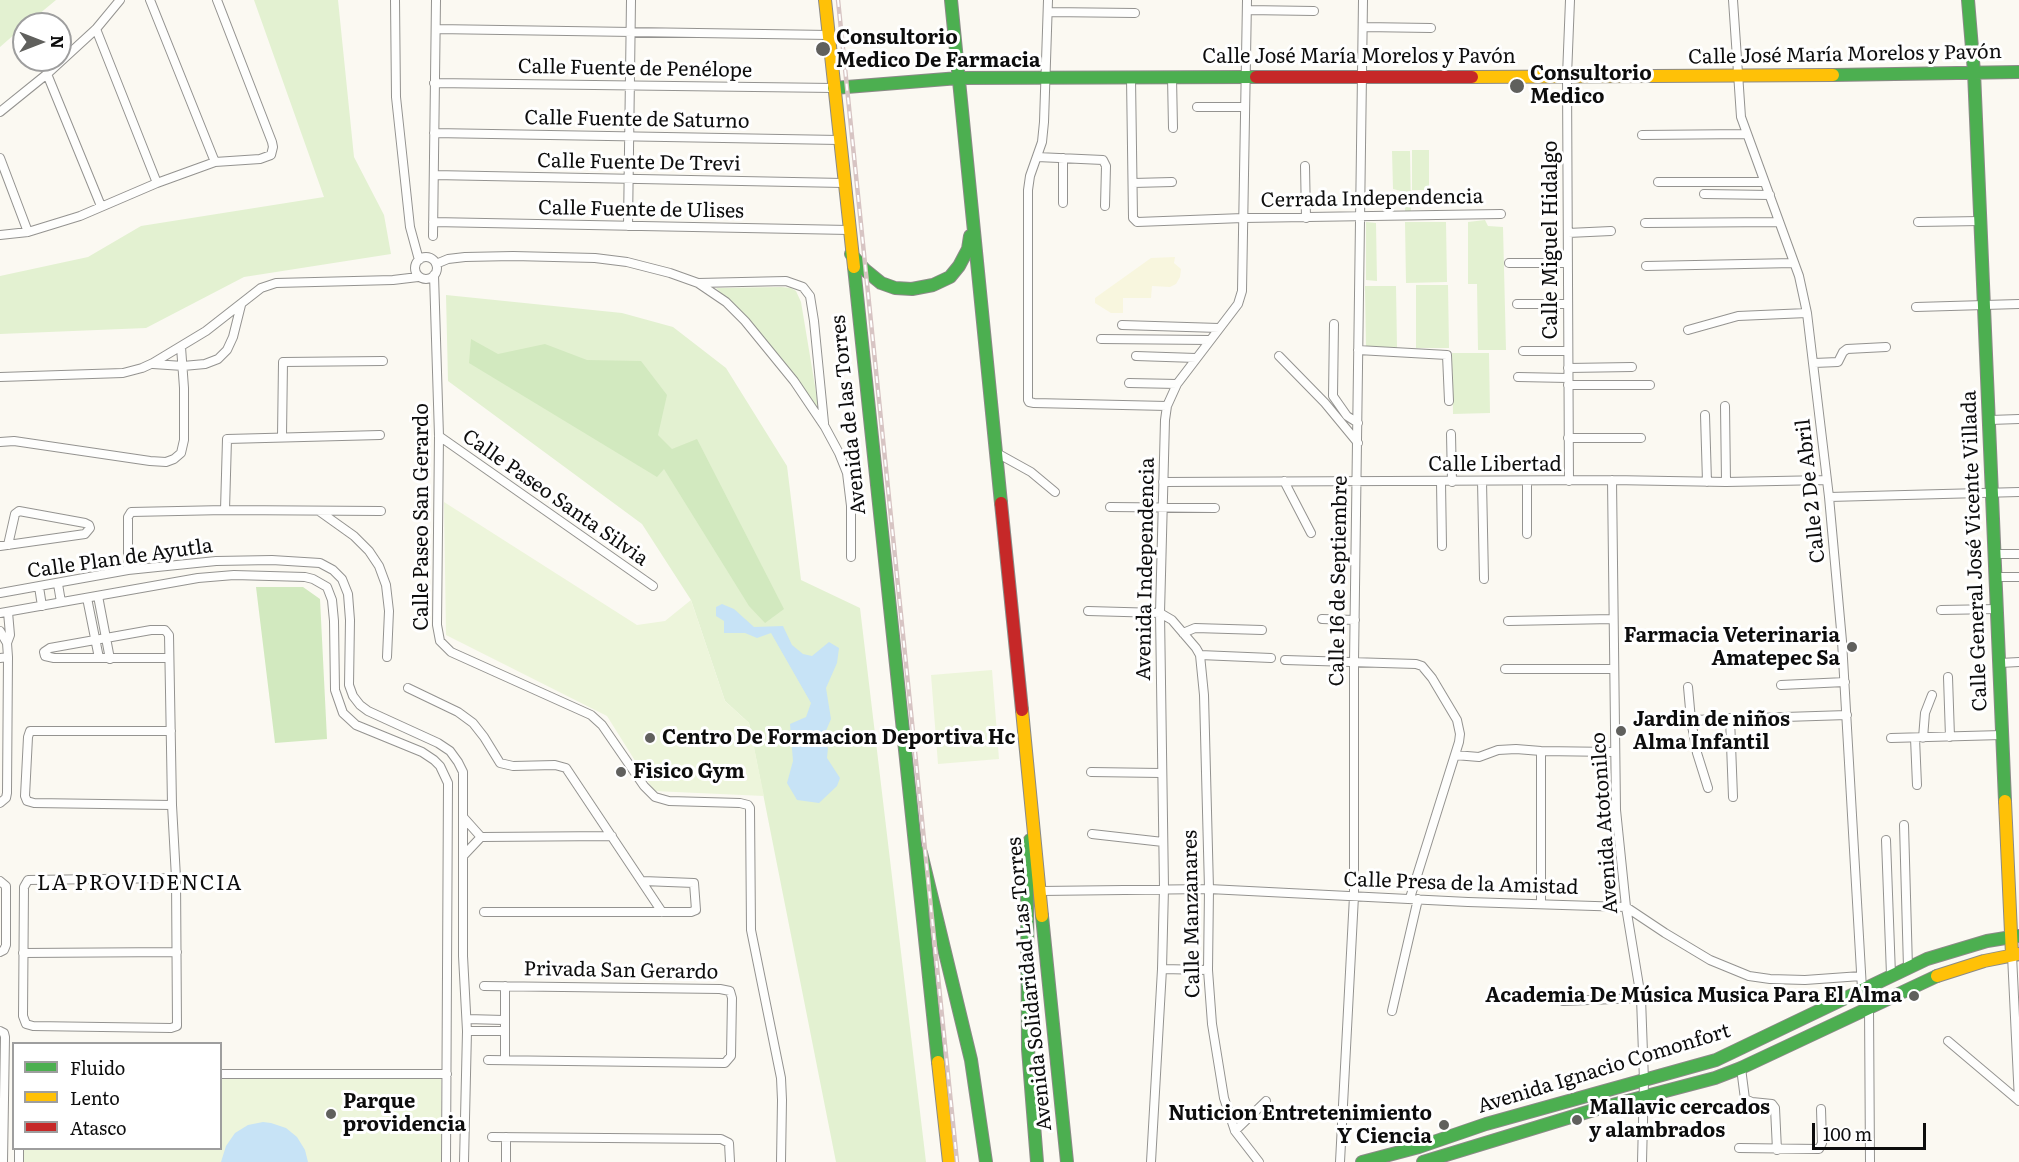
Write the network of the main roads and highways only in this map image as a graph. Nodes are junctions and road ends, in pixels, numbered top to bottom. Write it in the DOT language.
graph roads {
  1 [pos="825,0"];
  2 [pos="951,0"];
  3 [pos="1968,0"];
  4 [pos="1974,72"];
  5 [pos="2019,72"];
  6 [pos="959,78"];
  7 [pos="834,88"];
  8 [pos="973,219"];
  9 [pos="851,254"];
  10 [pos="1033,821"];
  11 [pos="912,827"];
  12 [pos="2015,936"];
  13 [pos="2016,955"];
  14 [pos="949,1162"];
  15 [pos="986,1162"];
  16 [pos="1037,1162"];
  17 [pos="1067,1162"];
  18 [pos="1362,1162"];
  19 [pos="1423,1162"];
  1 -- 7 [label="main road, Avenida de las Torres"];
  2 -- 6 [label="main road"];
  3 -- 4 [label="main road, Calle General José Vicente Villada"];
  4 -- 5 [label="main road, Calle José María Morelos y Pavón"];
  4 -- 6 [label="main road, Calle José María Morelos y Pavón"];
  4 -- 12 [label="main road, Calle General José Vicente Villada"];
  6 -- 7 [label="main road, Calle José María Morelos y Pavón"];
  6 -- 8 [label="main road"];
  7 -- 9 [label="main road, Avenida de las Torres"];
  8 -- 9 [label="main road"];
  8 -- 10 [label="main road"];
  9 -- 11 [label="main road, Avenida de las Torres"];
  10 -- 16 [label="main road, Avenida Solidaridad Las Torres"];
  10 -- 17 [label="main road, Avenida Solidaridad Las Torres"];
  11 -- 14 [label="main road"];
  11 -- 15 [label="main road"];
  12 -- 13 [label="main road, Calle General José Vicente Villada"];
  12 -- 18 [label="main road, Avenida Ignacio Comonfort"];
  13 -- 19 [label="main road, Avenida Ignacio Comonfort"];
}
